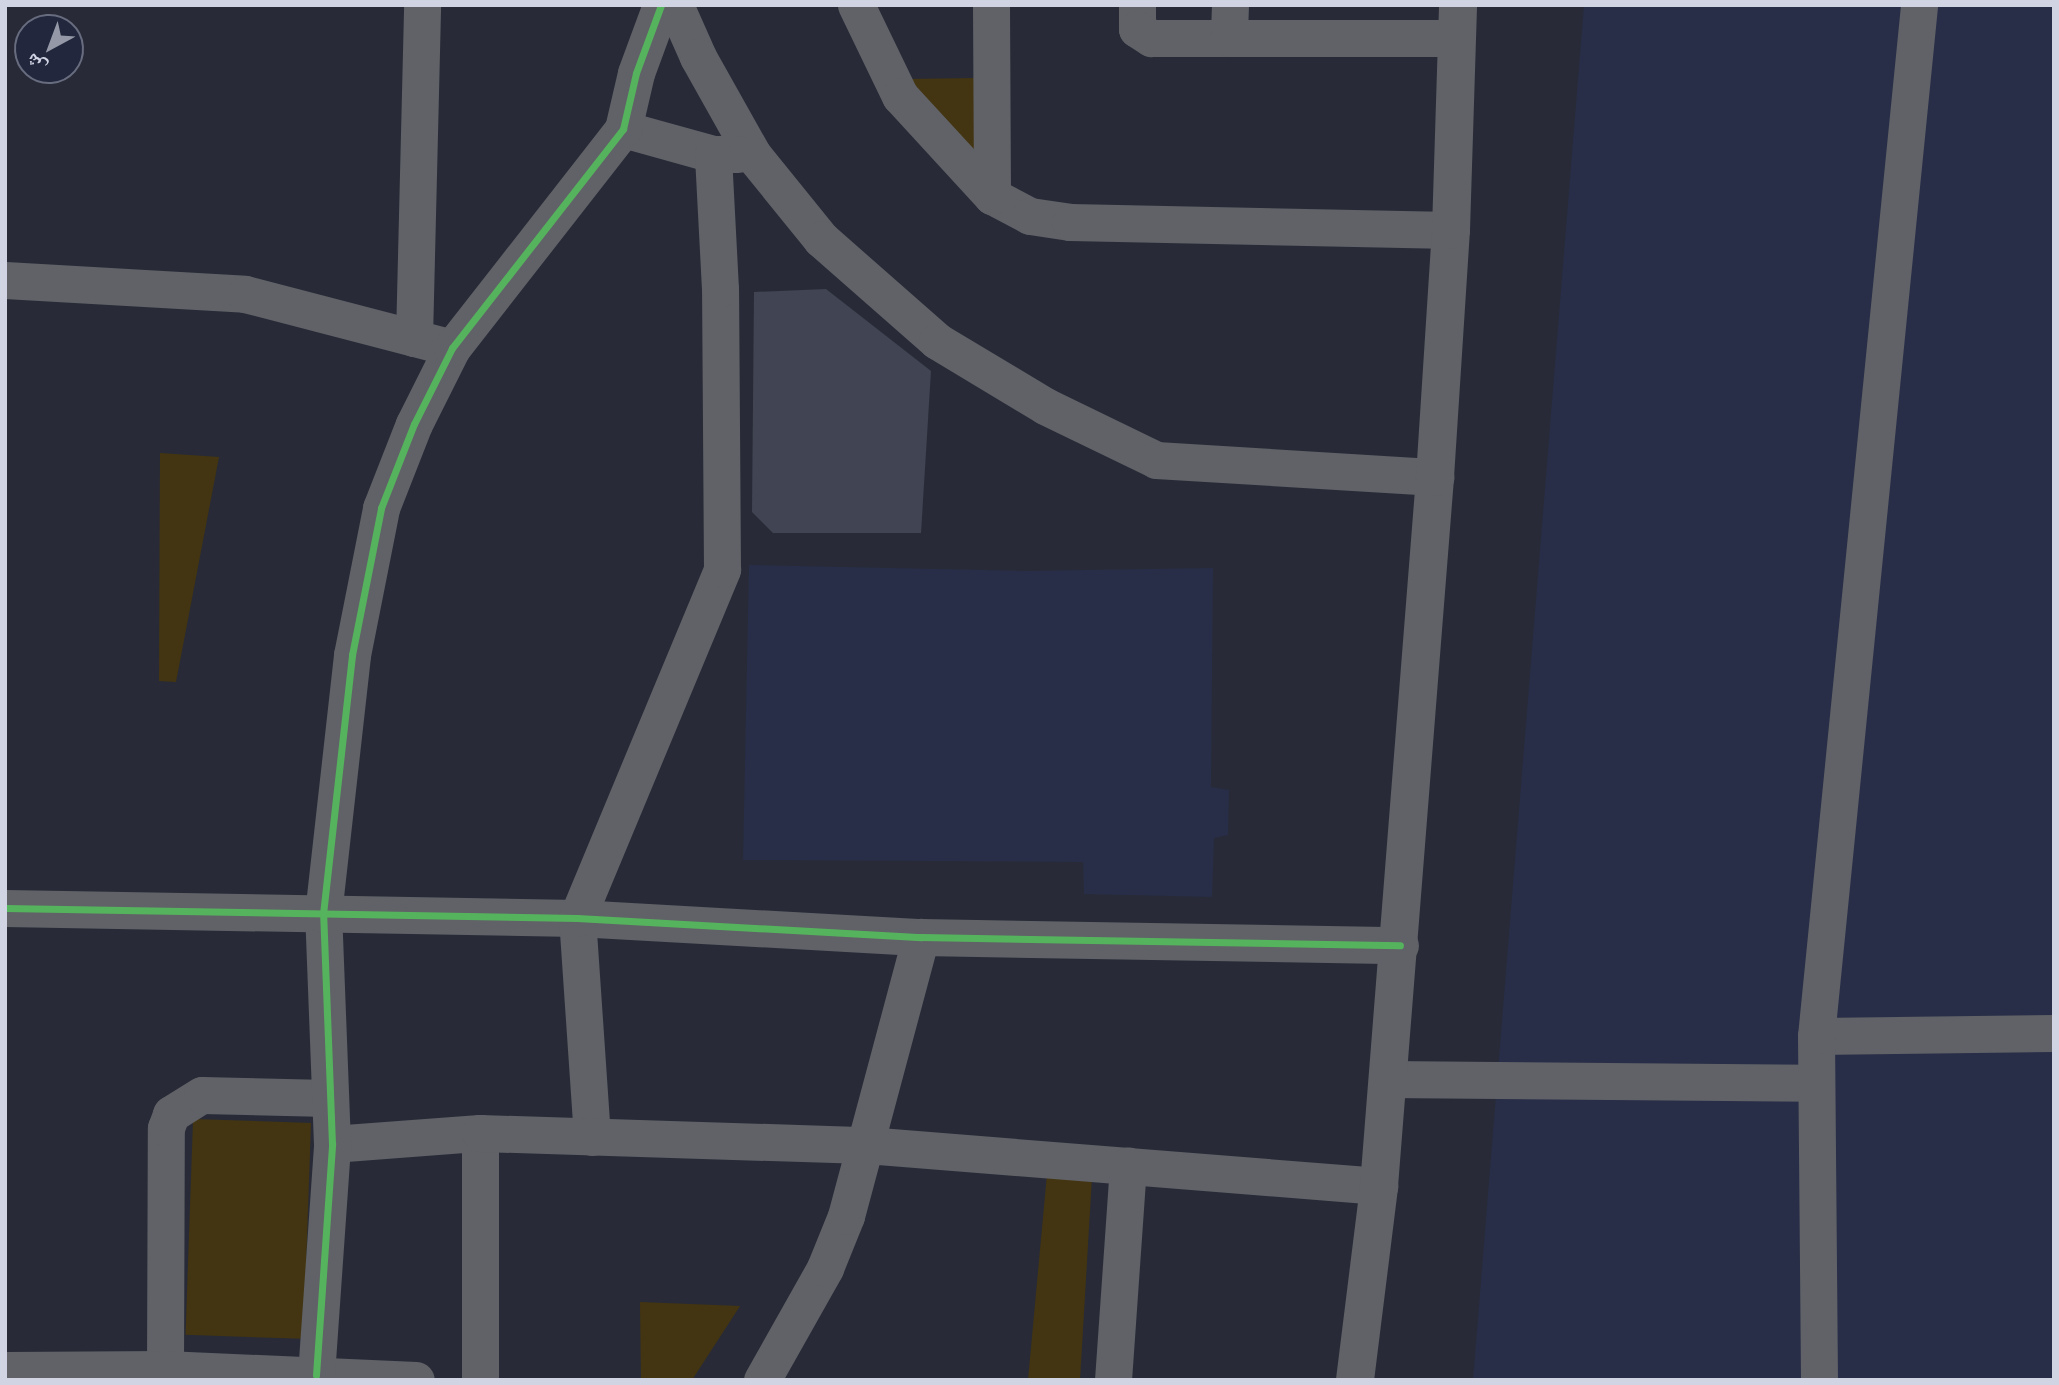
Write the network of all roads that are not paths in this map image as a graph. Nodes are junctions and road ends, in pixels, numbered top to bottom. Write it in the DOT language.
graph roads {
  1 [pos="422,5"];
  2 [pos="662,5"];
  3 [pos="675,5"];
  4 [pos="856,5"];
  5 [pos="991,5"];
  6 [pos="1137,5"];
  7 [pos="1919,5"];
  8 [pos="1229,22"];
  9 [pos="1457,22"];
  10 [pos="698,58"];
  11 [pos="636,73"];
  12 [pos="623,130"];
  13 [pos="713,154"];
  14 [pos="753,155"];
  15 [pos="992,196"];
  16 [pos="1451,230"];
  17 [pos="5,280"];
  18 [pos="414,338"];
  19 [pos="452,348"];
  20 [pos="1435,477"];
  21 [pos="5,908"];
  22 [pos="323,914"];
  23 [pos="577,918"];
  24 [pos="921,937"];
  25 [pos="1400,945"];
  26 [pos="2054,1033"];
  27 [pos="1816,1036"];
  28 [pos="1387,1079"];
  29 [pos="1816,1083"];
  30 [pos="328,1098"];
  31 [pos="480,1133"];
  32 [pos="592,1137"];
  33 [pos="332,1144"];
  34 [pos="866,1145"];
  35 [pos="1128,1166"];
  36 [pos="1379,1186"];
  37 [pos="165,1369"];
  38 [pos="5,1370"];
  39 [pos="316,1375"];
  40 [pos="416,1380"];
  41 [pos="480,1380"];
  42 [pos="762,1380"];
  43 [pos="1113,1380"];
  44 [pos="1355,1380"];
  45 [pos="1819,1380"];
  1 -- 18 [label="street"];
  2 -- 11 [label="street"];
  3 -- 10 [label="street"];
  4 -- 15 [label="street"];
  5 -- 15 [label="street"];
  6 -- 8 [label="street"];
  7 -- 27 [label="street"];
  8 -- 9 [label="street"];
  9 -- 16 [label="street"];
  10 -- 11 [label="street"];
  10 -- 14 [label="street"];
  11 -- 12 [label="street"];
  12 -- 13 [label="street"];
  12 -- 19 [label="street"];
  13 -- 14 [label="street"];
  13 -- 23 [label="street"];
  14 -- 20 [label="street"];
  15 -- 16 [label="street"];
  16 -- 20 [label="street"];
  17 -- 18 [label="street"];
  18 -- 19 [label="street"];
  19 -- 22 [label="street"];
  20 -- 25 [label="street"];
  21 -- 22 [label="street"];
  22 -- 23 [label="street"];
  22 -- 30 [label="street"];
  23 -- 24 [label="street"];
  23 -- 32 [label="street"];
  24 -- 25 [label="street"];
  24 -- 34 [label="street"];
  25 -- 28 [label="street"];
  26 -- 27 [label="street"];
  27 -- 29 [label="street"];
  28 -- 29 [label="street"];
  28 -- 36 [label="street"];
  29 -- 45 [label="street"];
  30 -- 33 [label="street"];
  30 -- 37 [label="street"];
  31 -- 32 [label="street"];
  31 -- 33 [label="street"];
  31 -- 41 [label="street"];
  32 -- 34 [label="street"];
  33 -- 39 [label="street"];
  34 -- 35 [label="street"];
  34 -- 42 [label="street"];
  35 -- 36 [label="street"];
  35 -- 43 [label="street"];
  36 -- 44 [label="street"];
  37 -- 38 [label="street"];
  37 -- 39 [label="street"];
  39 -- 40 [label="street"];
}
